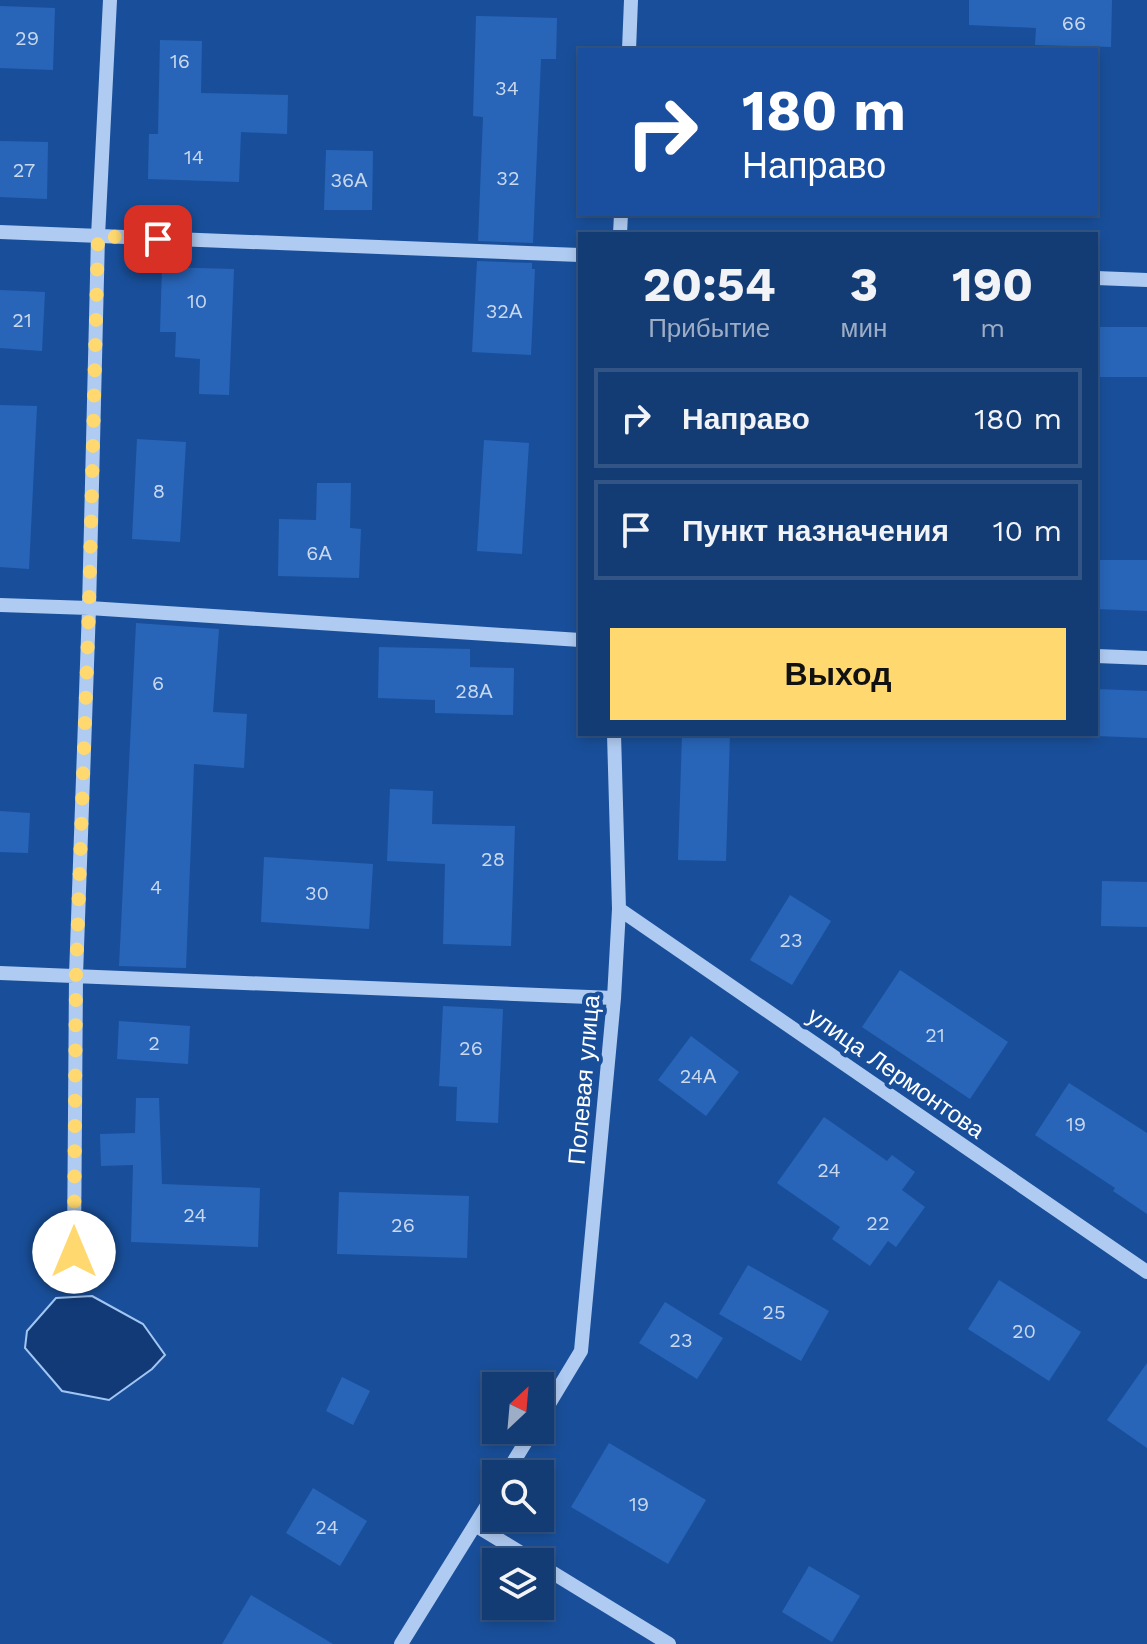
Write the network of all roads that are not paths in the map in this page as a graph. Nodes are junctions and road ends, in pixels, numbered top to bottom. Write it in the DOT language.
graph roads {
  1 [pos="110,0"];
  2 [pos="631,0"];
  3 [pos="629,48"];
  4 [pos="0,232"];
  5 [pos="98,236"];
  6 [pos="578,255"];
  7 [pos="1098,278"];
  8 [pos="1147,280"];
  9 [pos="0,605"];
  10 [pos="89,608"];
  11 [pos="578,640"];
  12 [pos="1098,656"];
  13 [pos="1147,658"];
  14 [pos="614,736"];
  15 [pos="619,909"];
  16 [pos="0,973"];
  17 [pos="76,976"];
  18 [pos="614,998"];
  19 [pos="74,1252"];
  20 [pos="1147,1272"];
  21 [pos="554,1396"];
  22 [pos="482,1514"];
  23 [pos="475,1525"];
  24 [pos="513,1548"];
  25 [pos="554,1573"];
  26 [pos="401,1644"];
  27 [pos="669,1644"];
  1 -- 5 [label="street"];
  2 -- 3 [label="street"];
  4 -- 5 [label="street"];
  5 -- 6 [label="street"];
  5 -- 10 [label="street"];
  7 -- 8 [label="street"];
  9 -- 10 [label="street"];
  10 -- 11 [label="street"];
  10 -- 17 [label="street"];
  12 -- 13 [label="street"];
  14 -- 15 [label="street, Полевая улица"];
  15 -- 18 [label="street, Полевая улица"];
  15 -- 20 [label="street, улица Лермонтова"];
  16 -- 17 [label="street"];
  17 -- 18 [label="street"];
  17 -- 19 [label="street"];
  18 -- 21 [label="street, Полевая улица"];
  22 -- 23 [label="street"];
  23 -- 24 [label="street"];
  23 -- 26 [label="street"];
  25 -- 27 [label="street"];
}
